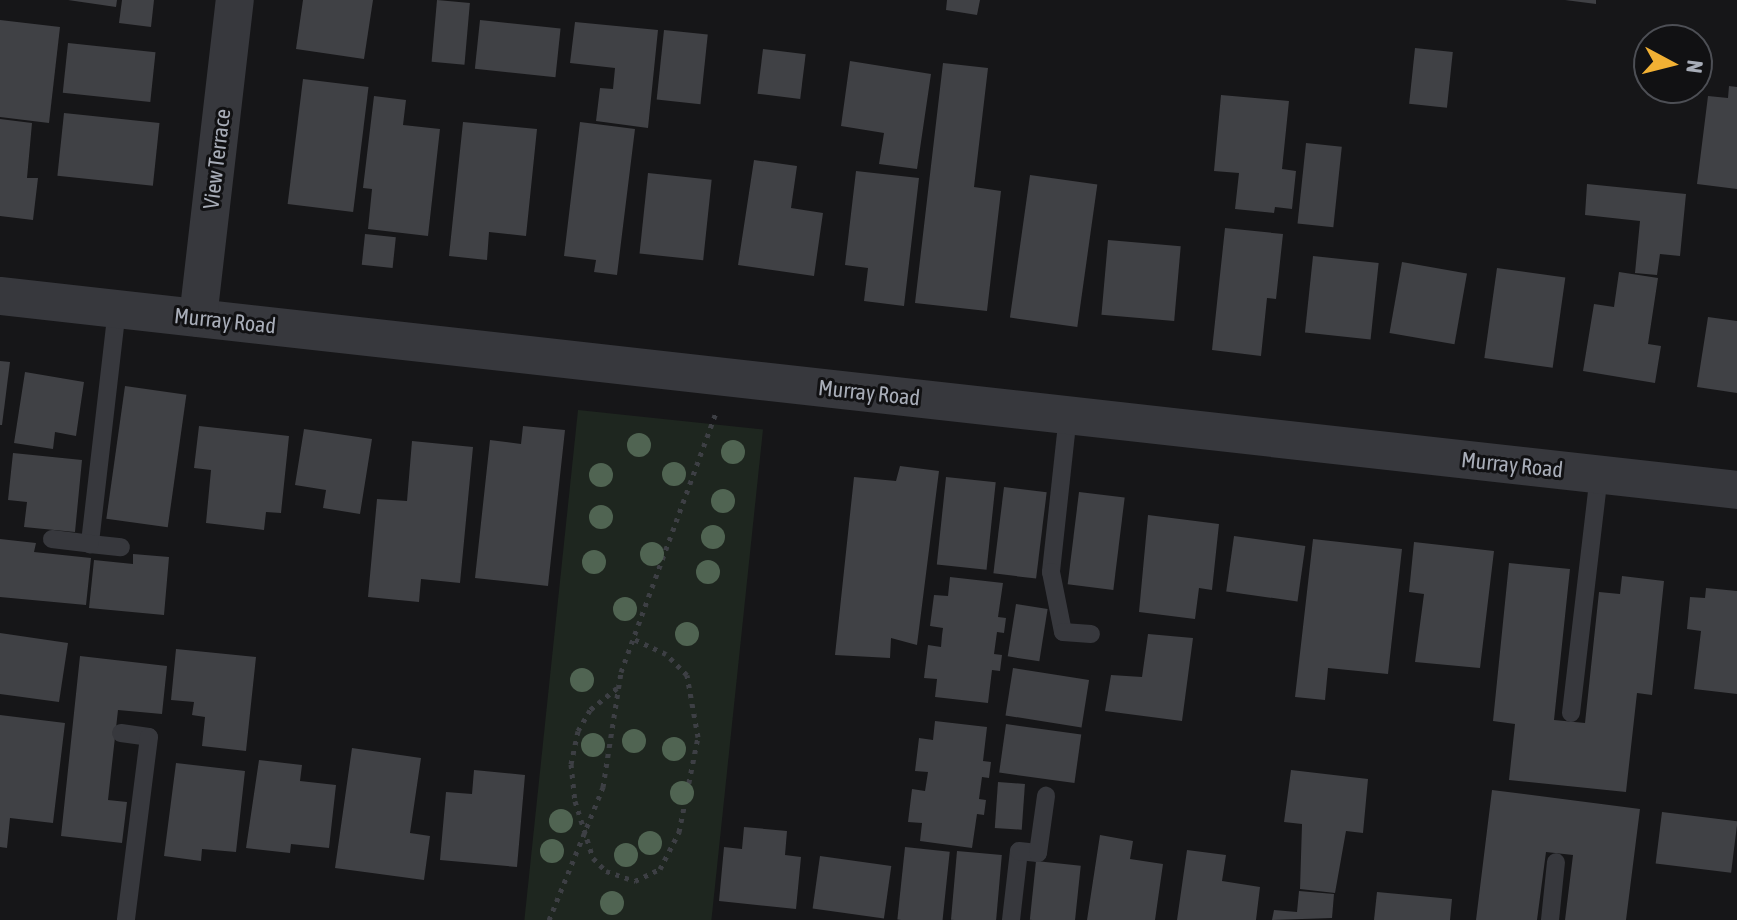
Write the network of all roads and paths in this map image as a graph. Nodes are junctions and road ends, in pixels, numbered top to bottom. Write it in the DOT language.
graph roads {
  1 [pos="235,0"];
  2 [pos="0,296"];
  3 [pos="117,309"];
  4 [pos="198,318"];
  5 [pos="726,377"];
  6 [pos="1068,415"];
  7 [pos="1599,475"];
  8 [pos="1737,490"];
  9 [pos="52,539"];
  10 [pos="90,544"];
  11 [pos="121,547"];
  12 [pos="1091,634"];
  13 [pos="634,639"];
  14 [pos="617,687"];
  15 [pos="1571,713"];
  16 [pos="121,733"];
  17 [pos="1046,796"];
  18 [pos="584,832"];
  19 [pos="1556,862"];
  20 [pos="126,920"];
  21 [pos="549,920"];
  22 [pos="1011,920"];
  23 [pos="1550,920"];
  1 -- 4 [label="street, View Terrace"];
  2 -- 3 [label="street, Murray Road"];
  3 -- 4 [label="street, Murray Road"];
  3 -- 10 [label="lane"];
  4 -- 5 [label="street, Murray Road"];
  5 -- 6 [label="street, Murray Road"];
  5 -- 13 [label="path"];
  6 -- 7 [label="street, Murray Road"];
  6 -- 12 [label="lane"];
  7 -- 8 [label="street, Murray Road"];
  7 -- 15 [label="lane"];
  9 -- 10 [label="lane"];
  10 -- 11 [label="lane"];
  13 -- 14 [label="path"];
  13 -- 18 [label="path"];
  14 -- 18 [label="path"];
  14 -- 18 [label="path"];
  16 -- 20 [label="lane"];
  17 -- 22 [label="lane"];
  18 -- 21 [label="path"];
  19 -- 23 [label="lane"];
}
